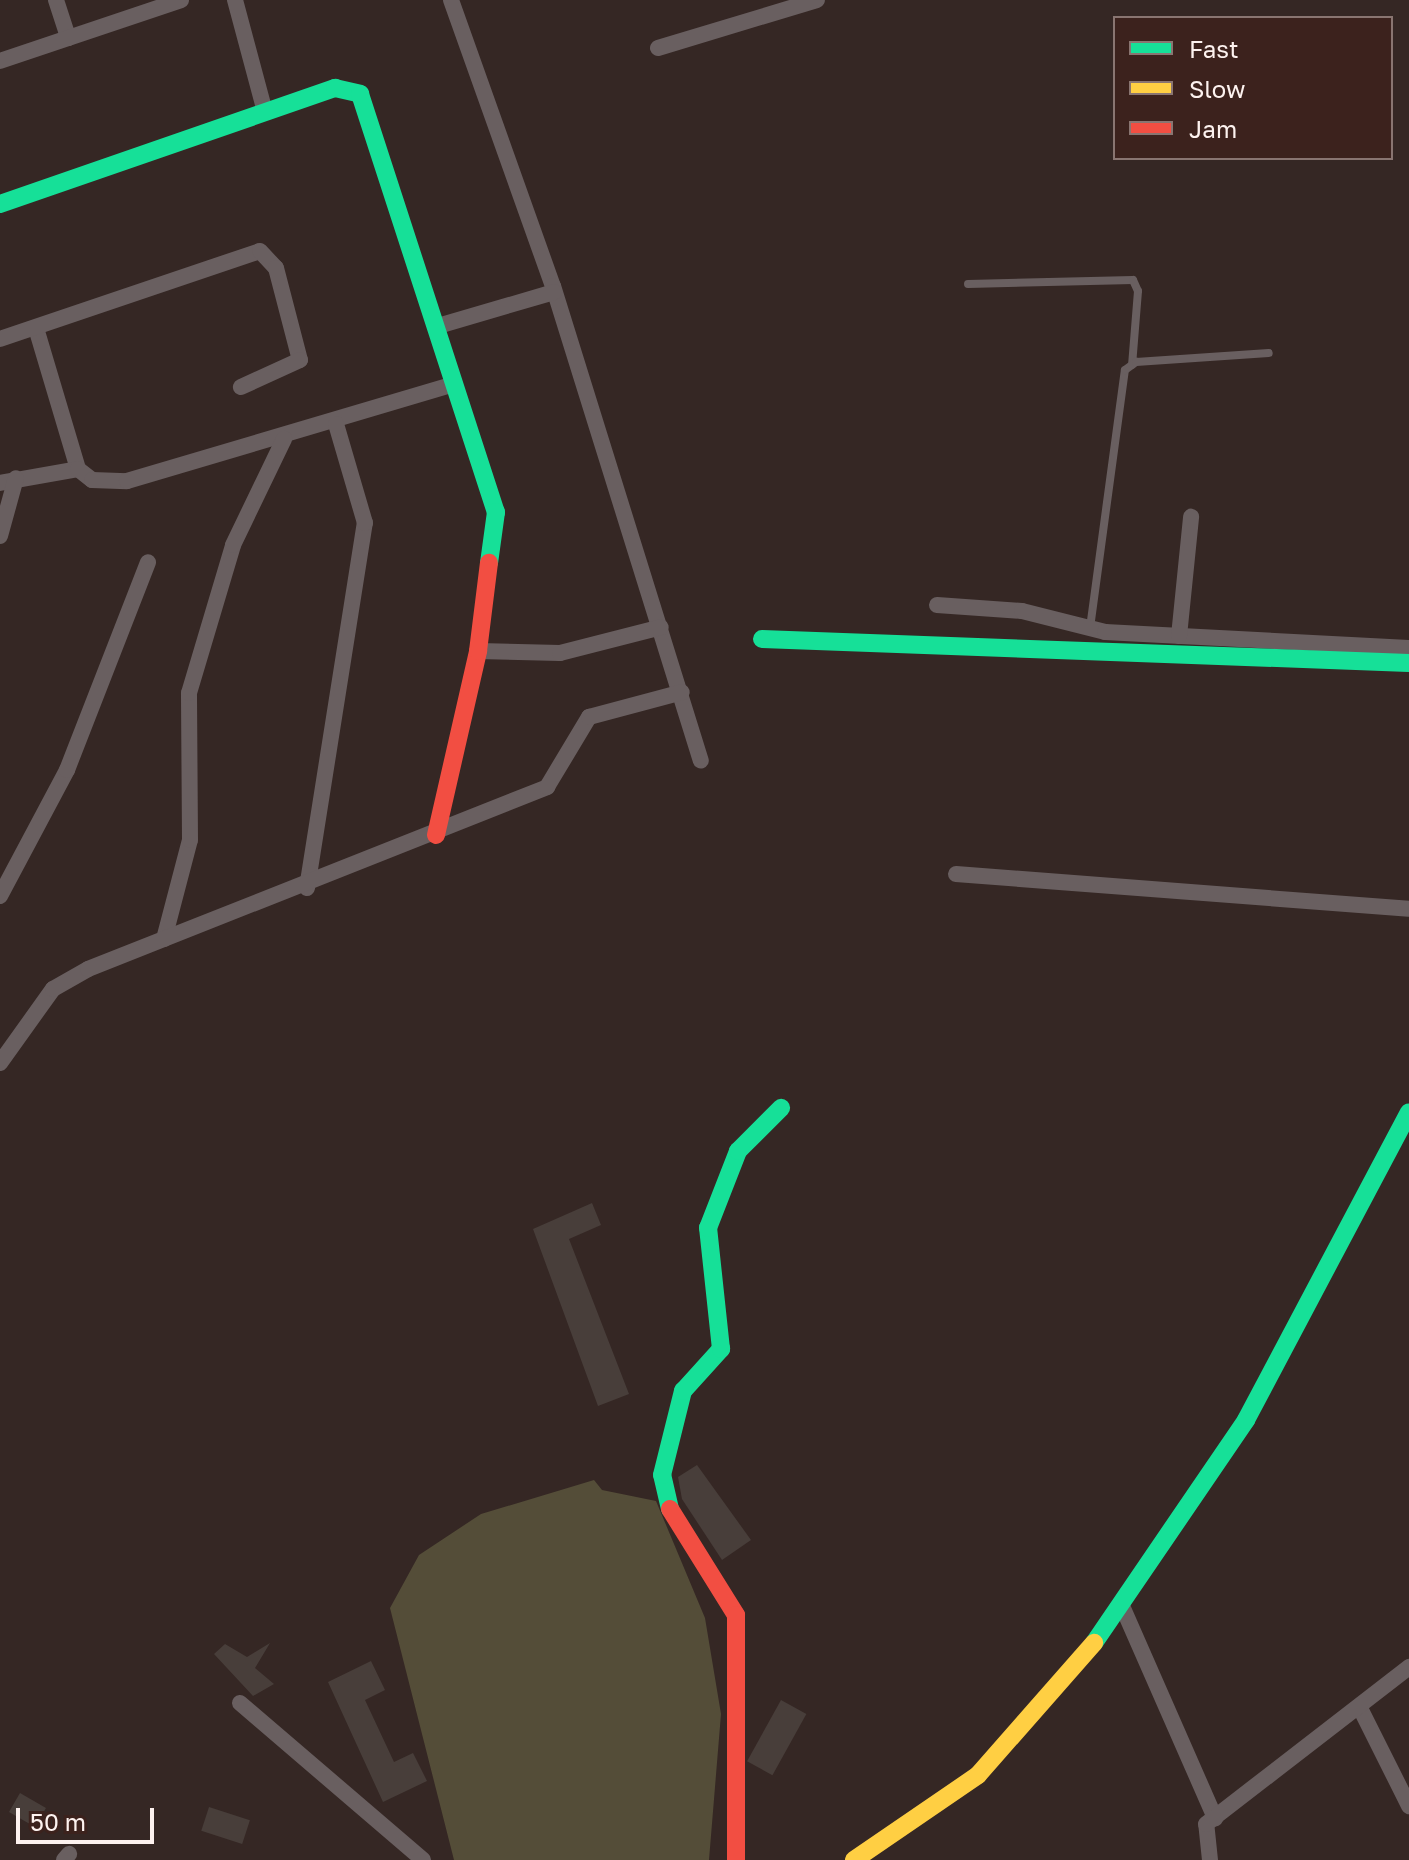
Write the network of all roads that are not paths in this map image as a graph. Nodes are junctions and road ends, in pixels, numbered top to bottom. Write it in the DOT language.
graph roads {
  1 [pos="56,0"];
  2 [pos="181,0"];
  3 [pos="235,0"];
  4 [pos="451,0"];
  5 [pos="817,0"];
  6 [pos="68,38"];
  7 [pos="658,48"];
  8 [pos="0,61"];
  9 [pos="265,112"];
  10 [pos="0,204"];
  11 [pos="968,284"];
  12 [pos="554,292"];
  13 [pos="438,326"];
  14 [pos="36,328"];
  15 [pos="0,339"];
  16 [pos="1269,353"];
  17 [pos="1132,365"];
  18 [pos="454,384"];
  19 [pos="241,387"];
  20 [pos="336,424"];
  21 [pos="284,439"];
  22 [pos="78,469"];
  23 [pos="8,480"];
  24 [pos="1191,517"];
  25 [pos="0,536"];
  26 [pos="148,562"];
  27 [pos="937,605"];
  28 [pos="661,627"];
  29 [pos="1090,630"];
  30 [pos="1179,636"];
  31 [pos="762,639"];
  32 [pos="1409,648"];
  33 [pos="478,651"];
  34 [pos="1409,663"];
  35 [pos="682,692"];
  36 [pos="701,760"];
  37 [pos="436,835"];
  38 [pos="956,874"];
  39 [pos="307,888"];
  40 [pos="0,896"];
  41 [pos="1409,909"];
  42 [pos="164,939"];
  43 [pos="0,1063"];
  44 [pos="781,1108"];
  45 [pos="1409,1112"];
  46 [pos="1122,1606"];
  47 [pos="1409,1667"];
  48 [pos="240,1703"];
  49 [pos="1360,1708"];
  50 [pos="1409,1806"];
  51 [pos="1215,1818"];
  52 [pos="423,1860"];
  53 [pos="736,1860"];
  54 [pos="854,1860"];
  55 [pos="1210,1860"];
  1 -- 6 [label="street"];
  2 -- 6 [label="street"];
  3 -- 9 [label="street"];
  4 -- 12 [label="street"];
  5 -- 7 [label="street"];
  6 -- 8 [label="street"];
  9 -- 10 [label="street"];
  9 -- 13 [label="street"];
  11 -- 17 [label="lane"];
  12 -- 13 [label="street"];
  12 -- 28 [label="street"];
  13 -- 18 [label="street"];
  14 -- 15 [label="street"];
  14 -- 19 [label="street"];
  14 -- 22 [label="street"];
  16 -- 17 [label="lane"];
  17 -- 29 [label="lane"];
  18 -- 20 [label="street"];
  18 -- 33 [label="street"];
  20 -- 21 [label="street"];
  20 -- 39 [label="street"];
  21 -- 22 [label="street"];
  21 -- 42 [label="street"];
  22 -- 23 [label="street"];
  23 -- 25 [label="street"];
  24 -- 30 [label="street"];
  26 -- 40 [label="street"];
  27 -- 29 [label="street"];
  28 -- 33 [label="street"];
  28 -- 35 [label="street"];
  29 -- 30 [label="street"];
  30 -- 32 [label="street"];
  31 -- 34 [label="street"];
  33 -- 37 [label="street"];
  35 -- 36 [label="street"];
  35 -- 37 [label="street"];
  37 -- 39 [label="street"];
  38 -- 41 [label="street"];
  39 -- 42 [label="street"];
  42 -- 43 [label="street"];
  44 -- 53 [label="street"];
  45 -- 46 [label="street"];
  46 -- 51 [label="street"];
  46 -- 54 [label="street"];
  47 -- 49 [label="street"];
  48 -- 52 [label="street"];
  49 -- 50 [label="street"];
  49 -- 51 [label="street"];
  51 -- 55 [label="street"];
}
